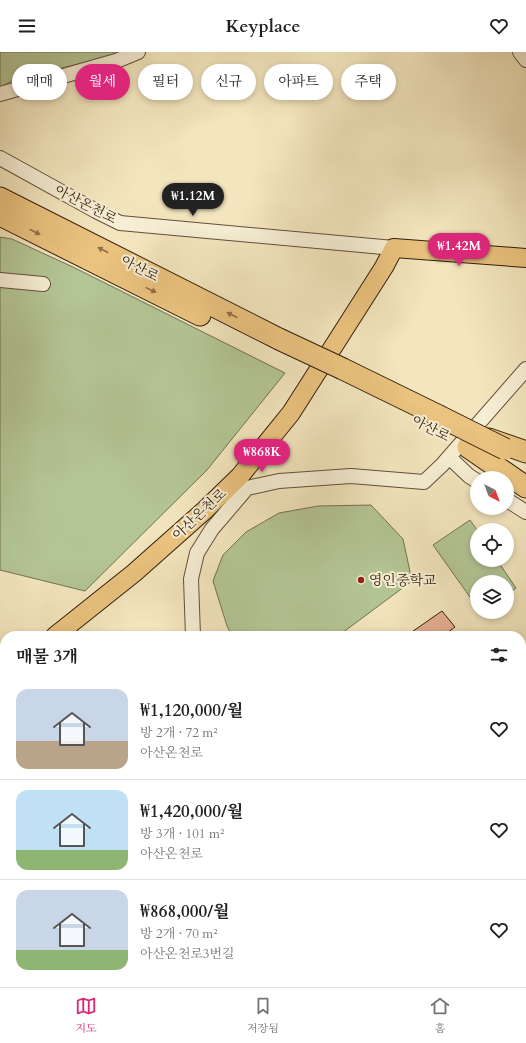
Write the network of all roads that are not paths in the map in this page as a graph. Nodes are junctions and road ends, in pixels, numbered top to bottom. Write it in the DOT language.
graph roads {
  1 [pos="138,52"];
  2 [pos="520,52"];
  3 [pos="526,60"];
  4 [pos="0,94"];
  5 [pos="0,158"];
  6 [pos="0,198"];
  7 [pos="0,215"];
  8 [pos="394,248"];
  9 [pos="526,258"];
  10 [pos="0,280"];
  11 [pos="43,284"];
  12 [pos="278,345"];
  13 [pos="526,369"];
  14 [pos="505,454"];
  15 [pos="449,457"];
  16 [pos="526,460"];
  17 [pos="526,474"];
  18 [pos="470,477"];
  19 [pos="244,482"];
  20 [pos="526,486"];
  21 [pos="514,504"];
  22 [pos="526,512"];
  23 [pos="61,631"];
  24 [pos="193,631"];
  1 -- 4 [label="street"];
  2 -- 3 [label="street"];
  5 -- 8 [label="street, 아산온천로"];
  12 -- 6 [label="highway, 아산로, one-way"];
  7 -- 12 [label="highway, 아산로, one-way"];
  8 -- 9 [label="main road, 아산온천로"];
  8 -- 19 [label="main road, 아산온천로"];
  10 -- 11 [label="street"];
  12 -- 14 [label="highway, 아산로, bridge"];
  13 -- 15 [label="street"];
  14 -- 16 [label="highway, 아산로"];
  14 -- 17 [label="highway, 아산로"];
  14 -- 20 [label="highway"];
  15 -- 18 [label="street"];
  15 -- 19 [label="street"];
  19 -- 23 [label="main road, 아산온천로"];
  19 -- 24 [label="street"];
  21 -- 22 [label="street"];
}
